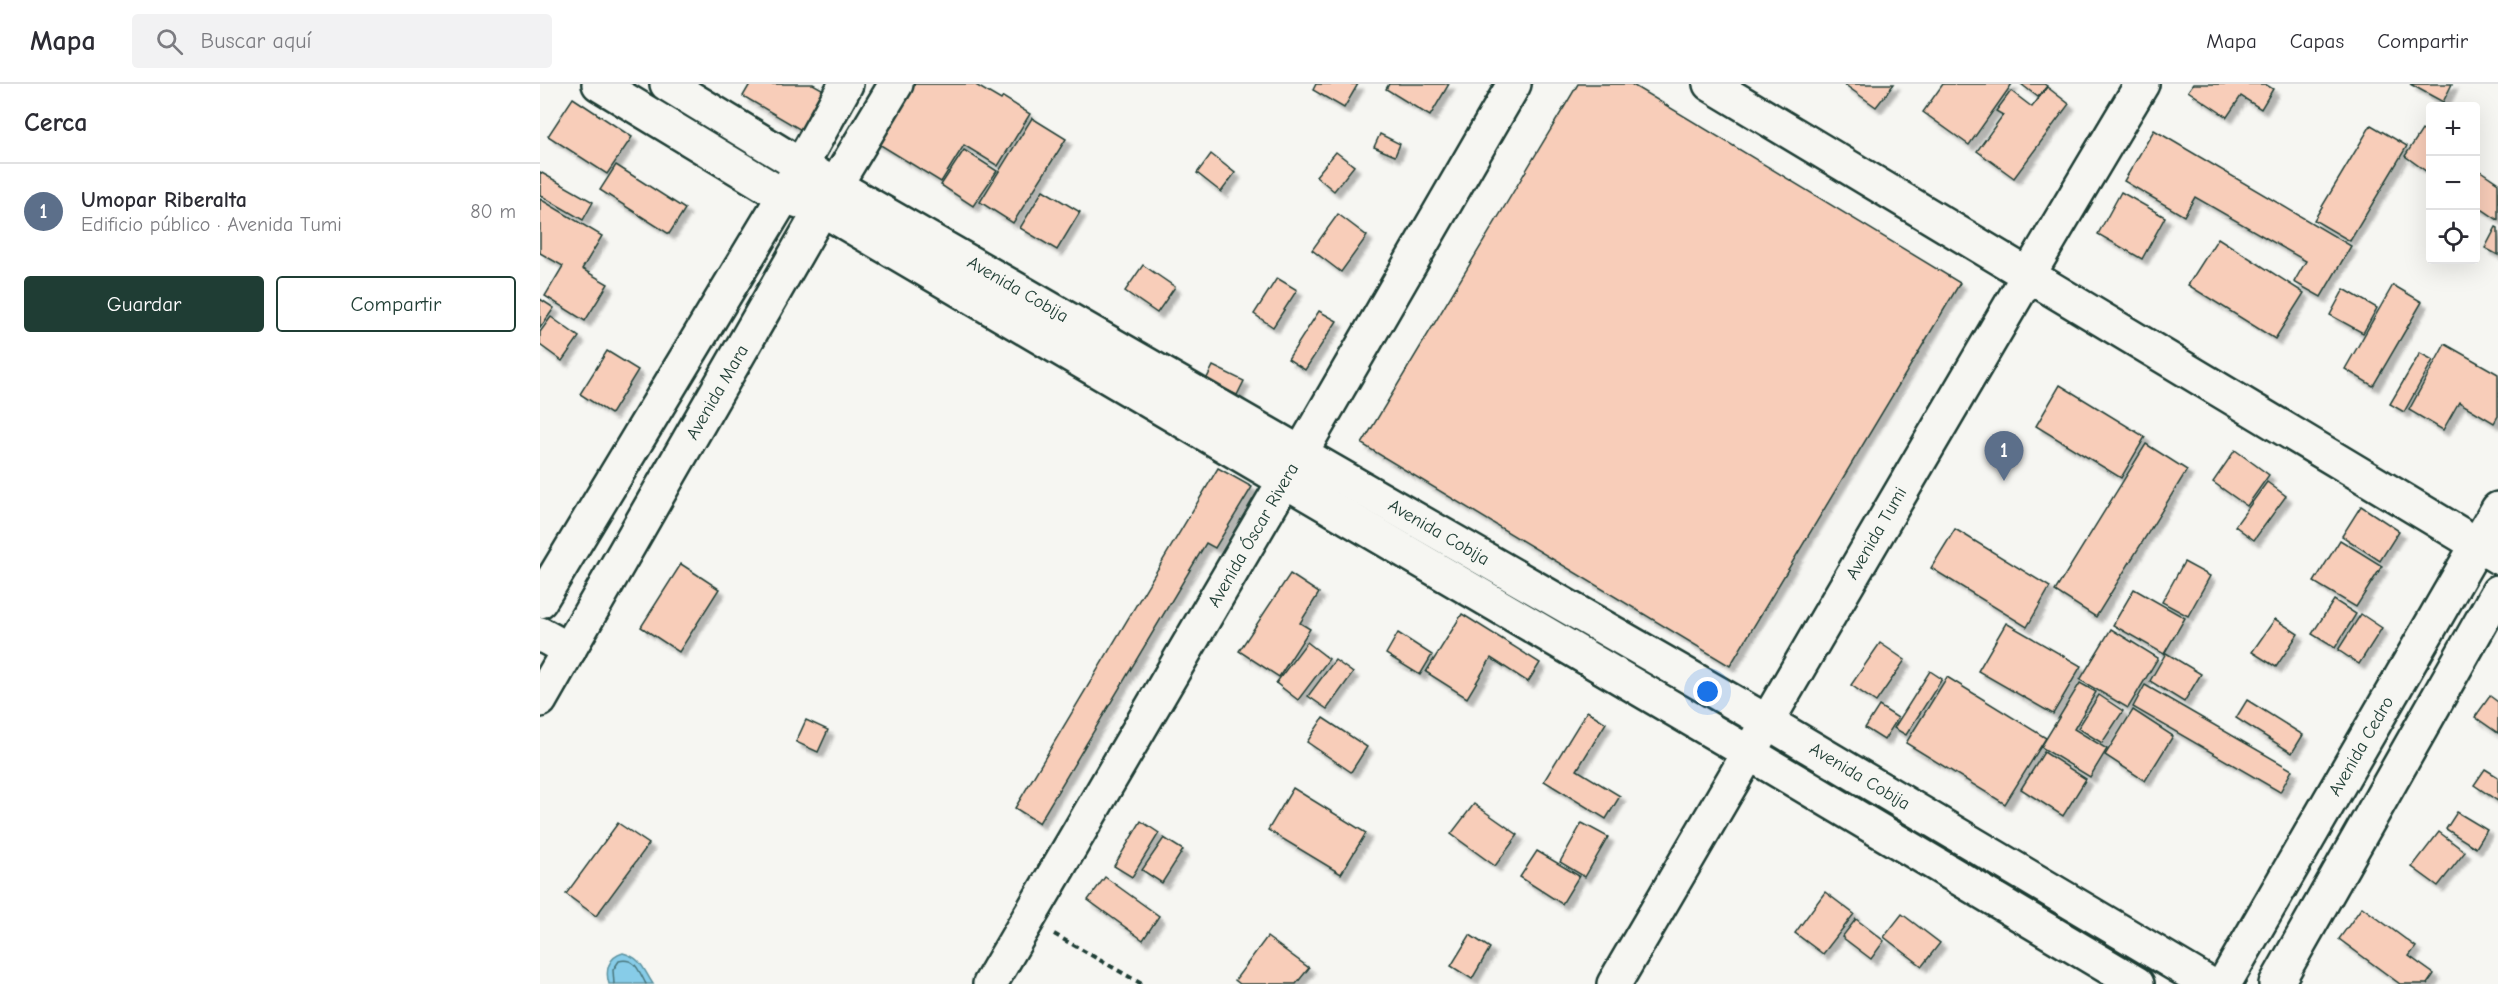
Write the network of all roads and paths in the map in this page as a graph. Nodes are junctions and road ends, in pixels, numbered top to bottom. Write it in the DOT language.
graph roads {
  1 [pos="599,84"];
  2 [pos="667,84"];
  3 [pos="846,84"];
  4 [pos="896,84"];
  5 [pos="1514,84"];
  6 [pos="1710,84"];
  7 [pos="2142,84"];
  8 [pos="800,165"];
  9 [pos="784,196"];
  10 [pos="829,196"];
  11 [pos="2028,274"];
  12 [pos="1300,452"];
  13 [pos="1284,482"];
  14 [pos="2498,509"];
  15 [pos="2488,551"];
  16 [pos="2498,592"];
  17 [pos="540,601"];
  18 [pos="540,634"];
  19 [pos="569,650"];
  20 [pos="542,690"];
  21 [pos="1766,721"];
  22 [pos="1749,753"];
  23 [pos="1028,920"];
  24 [pos="990,984"];
  25 [pos="1142,984"];
  26 [pos="1614,984"];
  27 [pos="2137,984"];
  28 [pos="2210,984"];
  29 [pos="2224,984"];
  30 [pos="2276,984"];
  1 -- 9 [label="street, Avenida Cobija"];
  2 -- 8 [label="street, Avenida Cobija"];
  3 -- 8 [label="street"];
  4 -- 10 [label="street, Avenida Mara"];
  5 -- 12 [label="street, Avenida Óscar Rivera"];
  6 -- 11 [label="street"];
  7 -- 11 [label="street, Avenida Tumi"];
  8 -- 9 [label="street"];
  8 -- 10 [label="street, Avenida Cobija"];
  9 -- 10 [label="street, Avenida Cobija"];
  9 -- 17 [label="street"];
  10 -- 12 [label="street, Avenida Cobija"];
  10 -- 13 [label="street, Avenida Cobija"];
  10 -- 19 [label="street, Avenida Mara"];
  11 -- 15 [label="street"];
  11 -- 21 [label="street, Avenida Tumi"];
  12 -- 13 [label="street, Avenida Óscar Rivera"];
  12 -- 21 [label="street, Avenida Cobija"];
  13 -- 22 [label="street, Avenida Cobija"];
  13 -- 23 [label="street, Avenida Óscar Rivera"];
  14 -- 15 [label="street, Avenida Cedro"];
  15 -- 29 [label="street, Avenida Cedro"];
  16 -- 30 [label="street"];
  18 -- 19 [label="street"];
  19 -- 20 [label="street, Avenida Mara"];
  21 -- 22 [label="street, Avenida Tumi"];
  21 -- 28 [label="street, Avenida Cobija"];
  22 -- 26 [label="street, Avenida Tumi"];
  22 -- 27 [label="street, Avenida Cobija"];
  23 -- 24 [label="street, Avenida Óscar Rivera"];
  23 -- 25 [label="path"];
}
